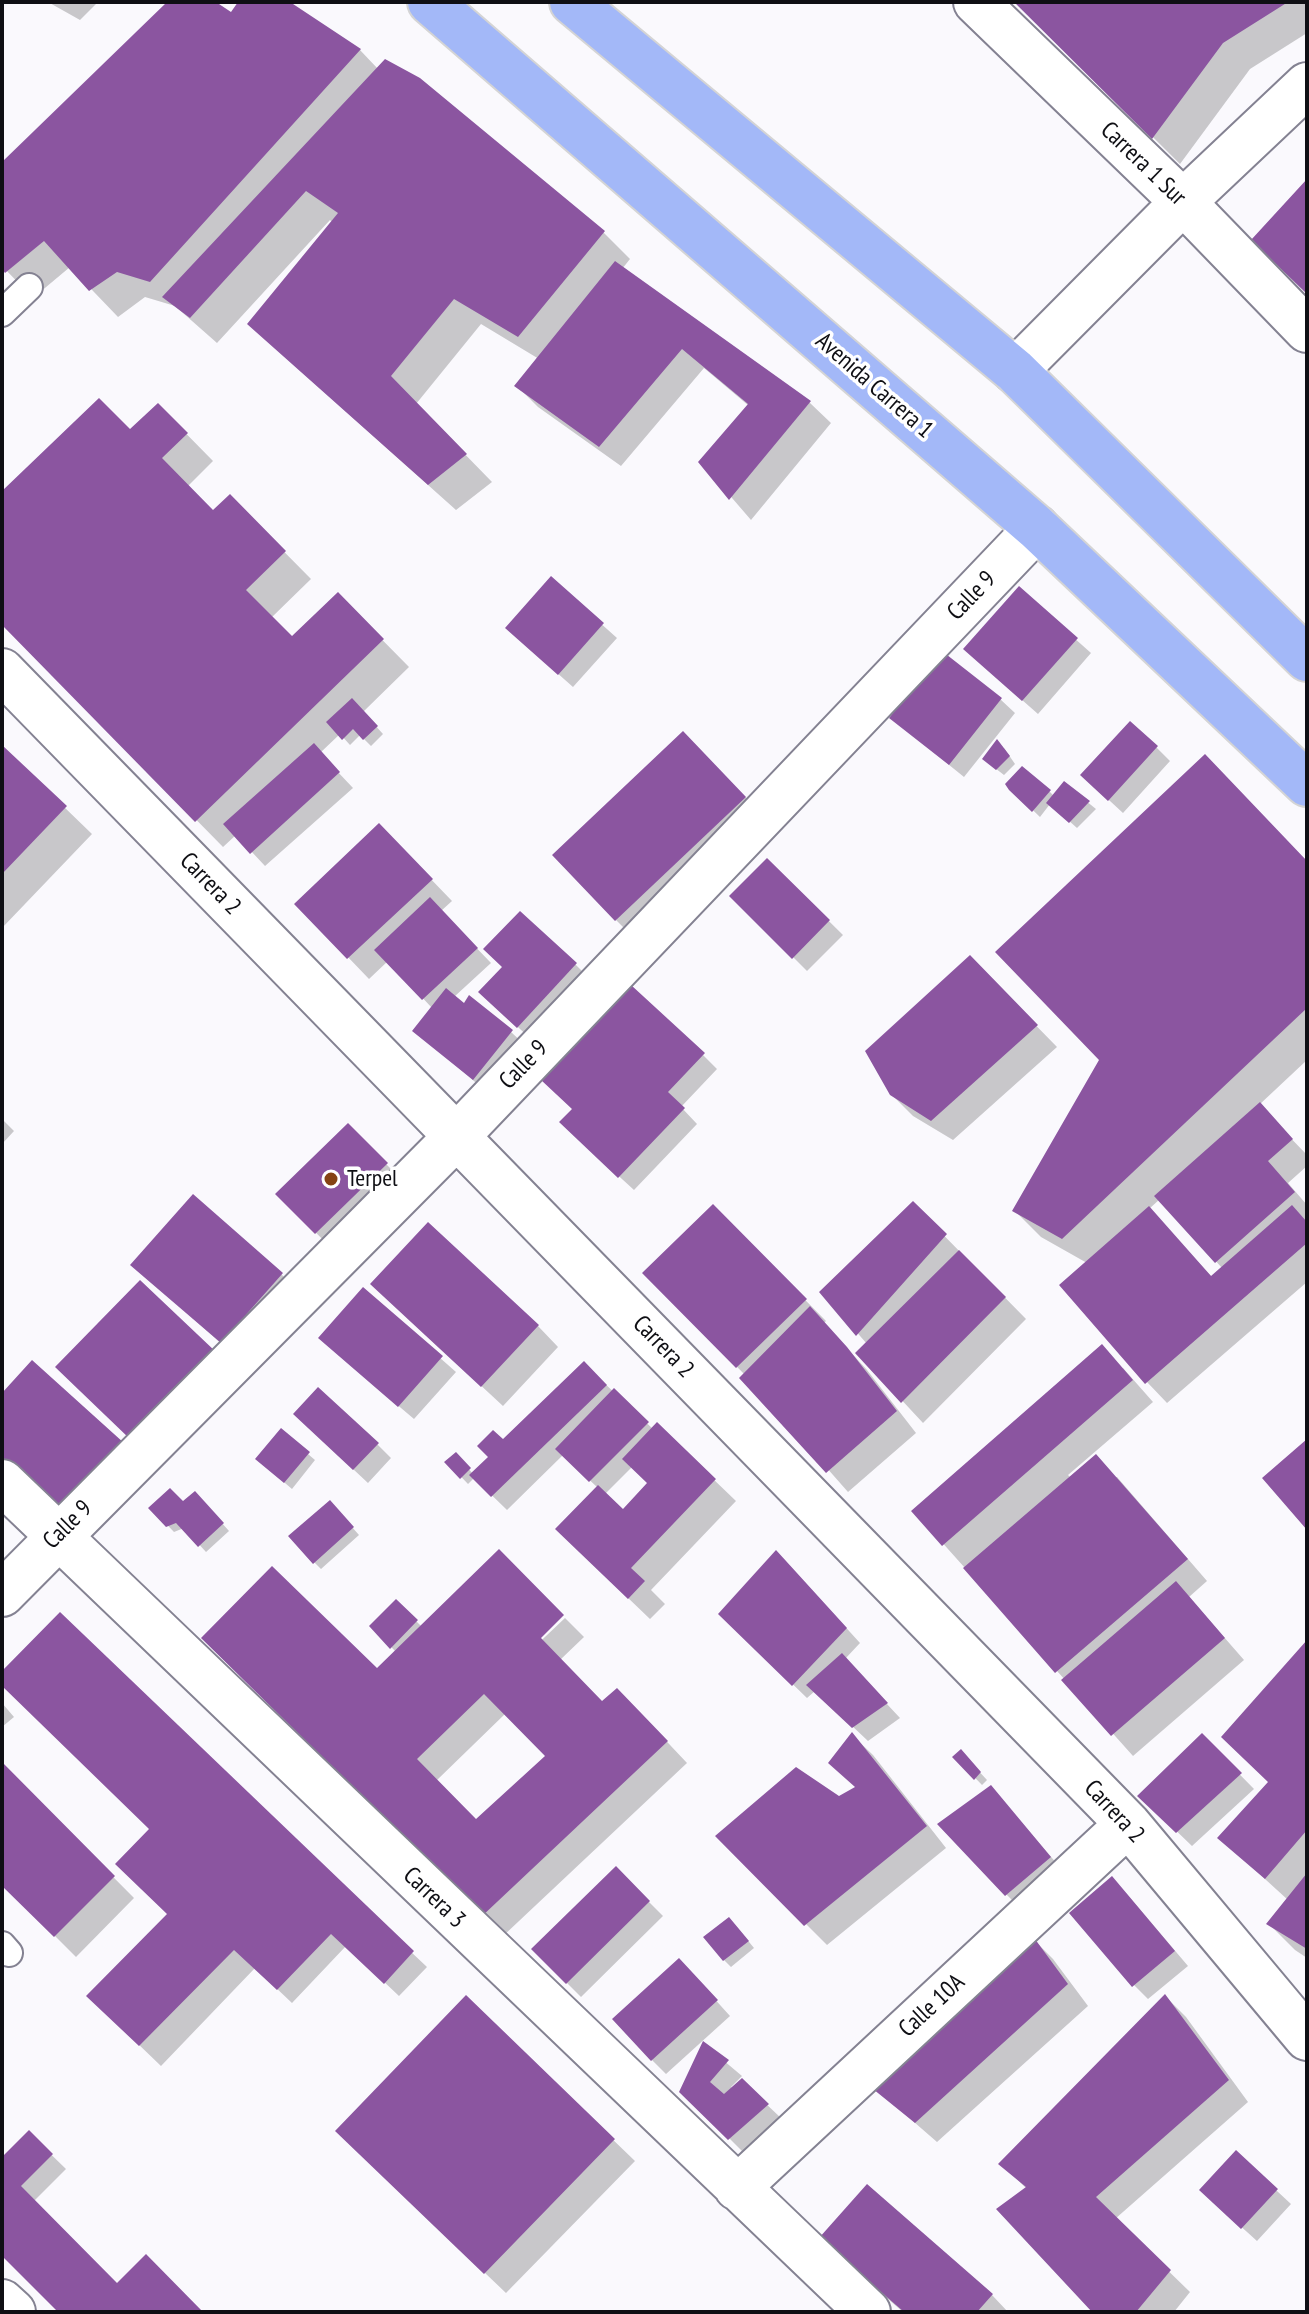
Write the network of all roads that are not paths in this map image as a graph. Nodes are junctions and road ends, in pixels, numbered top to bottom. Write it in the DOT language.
graph roads {
  1 [pos="430,2"];
  2 [pos="572,2"];
  3 [pos="976,2"];
  4 [pos="1307,85"];
  5 [pos="1183,202"];
  6 [pos="29,287"];
  7 [pos="2,313"];
  8 [pos="1307,330"];
  9 [pos="1015,371"];
  10 [pos="1037,528"];
  11 [pos="1307,659"];
  12 [pos="2,671"];
  13 [pos="1307,784"];
  14 [pos="457,1136"];
  15 [pos="2,1482"];
  16 [pos="57,1536"];
  17 [pos="2,1594"];
  18 [pos="1128,1824"];
  19 [pos="1307,2038"];
  20 [pos="737,2188"];
  21 [pos="2,2302"];
  22 [pos="13,2312"];
  23 [pos="868,2312"];
  1 -- 10 [label="main road, Avenida Carrera 1"];
  2 -- 9 [label="main road"];
  3 -- 5 [label="street, Carrera 1 Sur"];
  4 -- 5 [label="street"];
  5 -- 8 [label="street, Carrera 1 Sur"];
  5 -- 9 [label="street"];
  6 -- 7 [label="lane"];
  9 -- 11 [label="main road"];
  10 -- 13 [label="main road, Avenida Carrera 1"];
  10 -- 14 [label="street, Calle 9"];
  12 -- 14 [label="street, Carrera 2"];
  14 -- 16 [label="street, Calle 9"];
  14 -- 18 [label="street, Carrera 2"];
  15 -- 16 [label="street, Carrera 3"];
  16 -- 17 [label="street, Calle 9"];
  16 -- 20 [label="street, Carrera 3"];
  18 -- 19 [label="street, Carrera 2"];
  18 -- 20 [label="street, Calle 10A"];
  20 -- 23 [label="street, Carrera 3"];
  21 -- 22 [label="street"];
}
